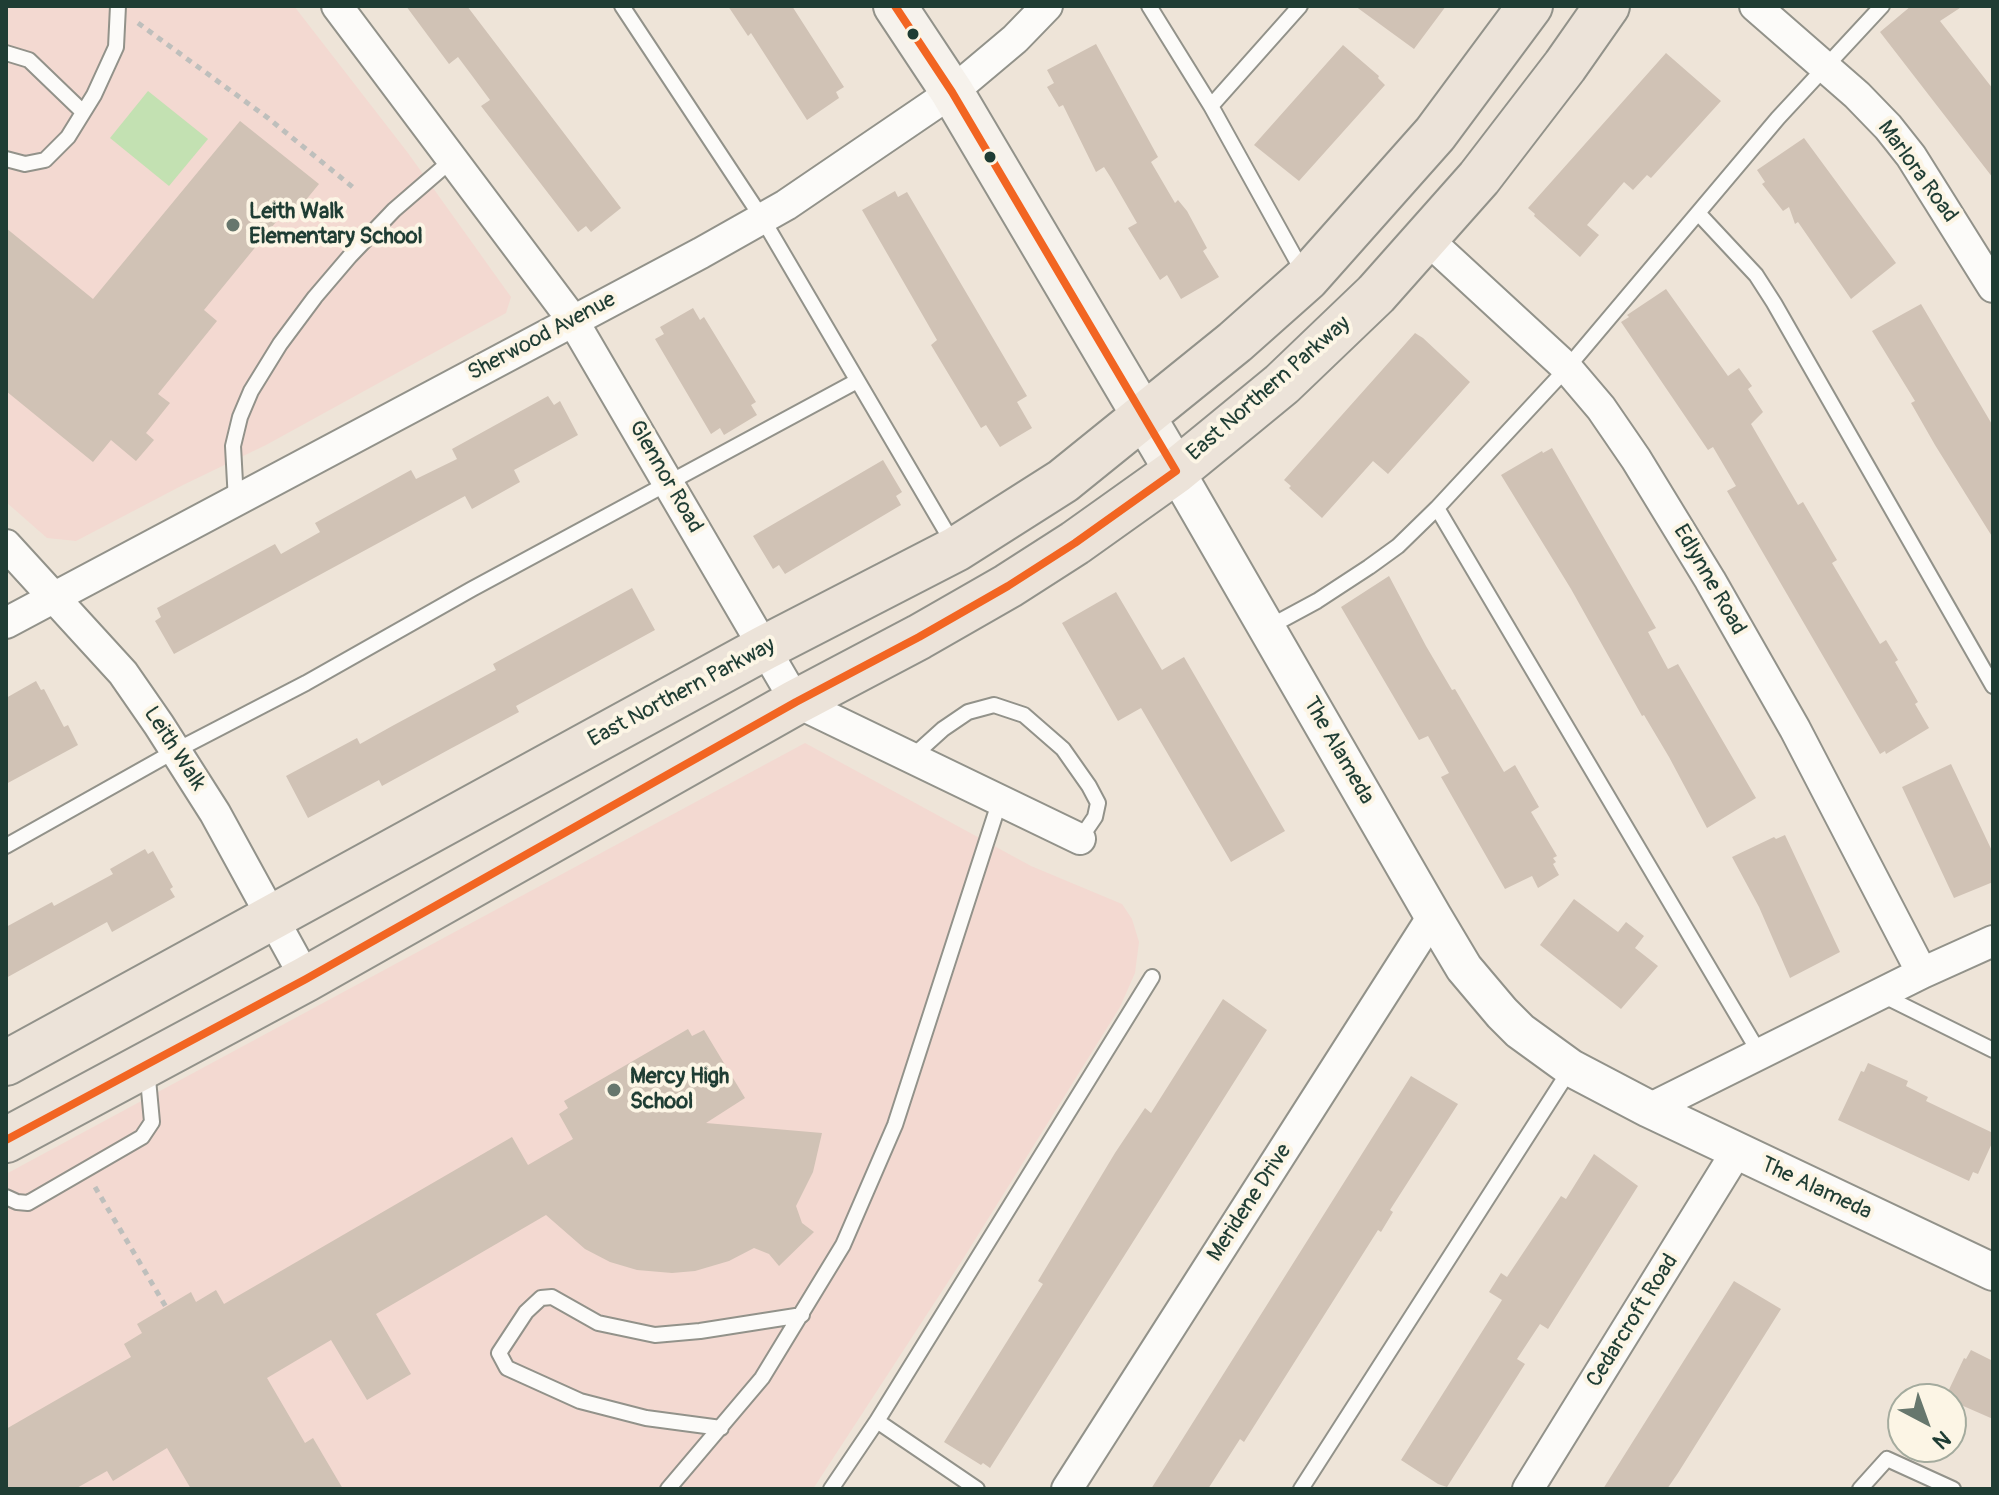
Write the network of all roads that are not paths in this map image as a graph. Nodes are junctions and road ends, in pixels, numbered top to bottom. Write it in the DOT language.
graph roads {
  1 [pos="118,6"];
  2 [pos="337,6"];
  3 [pos="622,6"];
  4 [pos="895,6"];
  5 [pos="1047,6"];
  6 [pos="1149,6"];
  7 [pos="1300,6"];
  8 [pos="1530,6"];
  9 [pos="1607,6"];
  10 [pos="1755,6"];
  11 [pos="1882,6"];
  12 [pos="6,53"];
  13 [pos="1825,67"];
  14 [pos="952,92"];
  15 [pos="1211,106"];
  16 [pos="83,112"];
  17 [pos="6,159"];
  18 [pos="453,159"];
  19 [pos="1699,214"];
  20 [pos="762,218"];
  21 [pos="1427,239"];
  22 [pos="1307,278"];
  23 [pos="1993,287"];
  24 [pos="572,319"];
  25 [pos="1567,368"];
  26 [pos="857,381"];
  27 [pos="1145,416"];
  28 [pos="1176,471"];
  29 [pos="669,484"];
  30 [pos="236,501"];
  31 [pos="1437,508"];
  32 [pos="6,545"];
  33 [pos="956,549"];
  34 [pos="54,597"];
  35 [pos="6,623"];
  36 [pos="1266,628"];
  37 [pos="764,648"];
  38 [pos="1993,686"];
  39 [pos="796,702"];
  40 [pos="175,751"];
  41 [pos="912,758"];
  42 [pos="1000,800"];
  43 [pos="1080,839"];
  44 [pos="6,846"];
  45 [pos="271,916"];
  46 [pos="1433,916"];
  47 [pos="1993,941"];
  48 [pos="1922,973"];
  49 [pos="1152,977"];
  50 [pos="306,979"];
  51 [pos="1880,994"];
  52 [pos="1993,1050"];
  53 [pos="1760,1054"];
  54 [pos="157,1059"];
  55 [pos="6,1063"];
  56 [pos="1571,1068"];
  57 [pos="1649,1109"];
  58 [pos="6,1140"];
  59 [pos="1737,1151"];
  60 [pos="6,1197"];
  61 [pos="1993,1272"];
  62 [pos="802,1315"];
  63 [pos="877,1421"];
  64 [pos="721,1428"];
  65 [pos="668,1489"];
  66 [pos="831,1489"];
  67 [pos="977,1489"];
  68 [pos="1067,1489"];
  69 [pos="1301,1489"];
  70 [pos="1528,1489"];
  71 [pos="1860,1489"];
  72 [pos="1953,1489"];
  1 -- 16 [label="lane"];
  2 -- 18 [label="street, Glennor Road"];
  3 -- 20 [label="lane"];
  4 -- 14 [label="main road, The Alameda"];
  5 -- 14 [label="street, Sherwood Avenue"];
  6 -- 15 [label="lane"];
  7 -- 15 [label="lane"];
  8 -- 22 [label="main road, East Northern Parkway"];
  9 -- 21 [label="main road, East Northern Parkway"];
  10 -- 13 [label="street, Marlora Road"];
  11 -- 13 [label="lane"];
  12 -- 16 [label="lane"];
  13 -- 19 [label="lane"];
  13 -- 23 [label="street, Marlora Road"];
  14 -- 20 [label="street, Sherwood Avenue"];
  14 -- 27 [label="main road, The Alameda"];
  15 -- 22 [label="lane"];
  16 -- 17 [label="lane"];
  18 -- 24 [label="street, Glennor Road"];
  18 -- 30 [label="lane"];
  19 -- 25 [label="lane"];
  19 -- 38 [label="lane"];
  20 -- 24 [label="street, Sherwood Avenue"];
  20 -- 26 [label="lane"];
  21 -- 25 [label="street, Edlynne Road"];
  21 -- 28 [label="main road, East Northern Parkway"];
  22 -- 27 [label="main road, East Northern Parkway"];
  24 -- 29 [label="street, Glennor Road"];
  24 -- 30 [label="street, Sherwood Avenue"];
  25 -- 31 [label="lane"];
  25 -- 48 [label="street, Edlynne Road"];
  26 -- 29 [label="lane"];
  26 -- 33 [label="lane"];
  27 -- 28 [label="main road, The Alameda"];
  27 -- 33 [label="main road, East Northern Parkway"];
  28 -- 36 [label="street, The Alameda"];
  28 -- 39 [label="main road, East Northern Parkway"];
  29 -- 37 [label="street, Glennor Road"];
  29 -- 40 [label="lane"];
  30 -- 34 [label="street, Sherwood Avenue"];
  31 -- 36 [label="lane"];
  31 -- 53 [label="lane"];
  32 -- 34 [label="street, Leith Walk"];
  33 -- 37 [label="main road, East Northern Parkway"];
  34 -- 35 [label="street, Sherwood Avenue"];
  34 -- 40 [label="street, Leith Walk"];
  36 -- 46 [label="street, The Alameda"];
  37 -- 39 [label="street, Glennor Road"];
  37 -- 45 [label="main road, East Northern Parkway"];
  39 -- 41 [label="street"];
  39 -- 50 [label="main road, East Northern Parkway"];
  40 -- 44 [label="lane"];
  40 -- 45 [label="street, Leith Walk"];
  41 -- 42 [label="street"];
  41 -- 43 [label="lane"];
  42 -- 43 [label="street"];
  42 -- 62 [label="lane"];
  45 -- 50 [label="street, Leith Walk"];
  45 -- 55 [label="main road, East Northern Parkway"];
  46 -- 56 [label="street, The Alameda"];
  46 -- 68 [label="street, Meridene Drive"];
  47 -- 48 [label="street"];
  48 -- 51 [label="street"];
  49 -- 63 [label="lane"];
  50 -- 54 [label="main road, East Northern Parkway"];
  51 -- 52 [label="lane"];
  51 -- 53 [label="street"];
  53 -- 57 [label="street"];
  54 -- 58 [label="main road, East Northern Parkway"];
  54 -- 60 [label="lane"];
  56 -- 57 [label="street, The Alameda"];
  56 -- 69 [label="lane"];
  57 -- 59 [label="street, The Alameda"];
  59 -- 61 [label="street, The Alameda"];
  59 -- 70 [label="street, Cedarcroft Road"];
  62 -- 64 [label="lane"];
  62 -- 64 [label="lane"];
  63 -- 66 [label="lane"];
  63 -- 67 [label="lane"];
  64 -- 65 [label="lane"];
  71 -- 72 [label="lane"];
}
